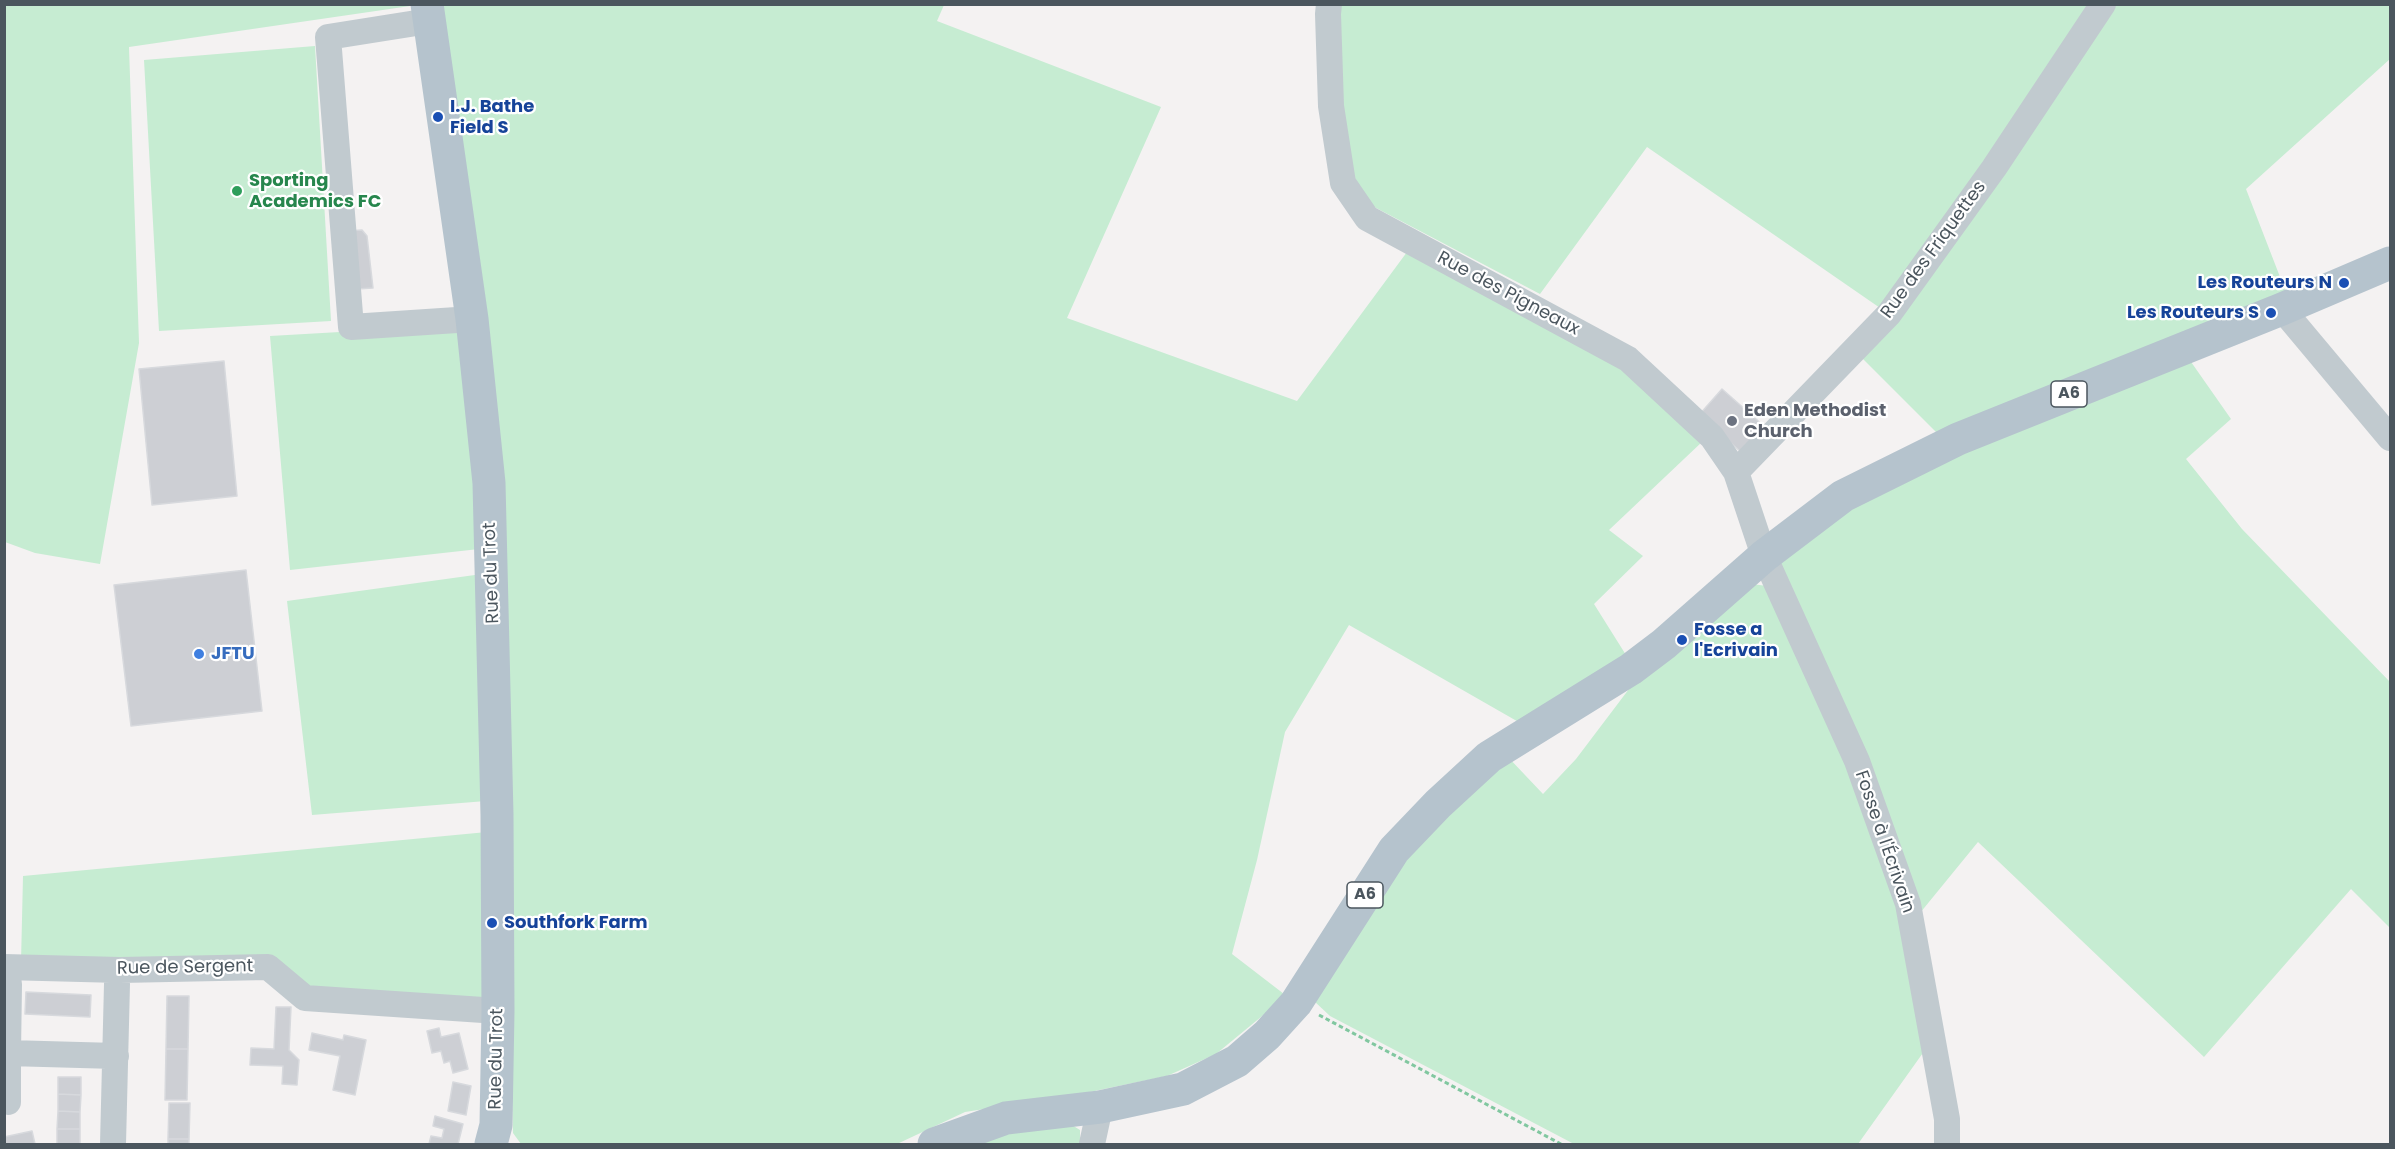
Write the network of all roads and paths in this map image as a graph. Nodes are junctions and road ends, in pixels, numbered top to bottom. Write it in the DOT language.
graph roads {
  1 [pos="1329,4"];
  2 [pos="2103,4"];
  3 [pos="428,13"];
  4 [pos="2391,263"];
  5 [pos="2282,309"];
  6 [pos="472,319"];
  7 [pos="2391,438"];
  8 [pos="1736,472"];
  9 [pos="1764,556"];
  10 [pos="7,975"];
  11 [pos="117,984"];
  12 [pos="1296,1003"];
  13 [pos="498,1011"];
  14 [pos="8,1053"];
  15 [pos="116,1056"];
  16 [pos="8,1101"];
  17 [pos="1100,1107"];
  18 [pos="499,1138"];
  19 [pos="113,1144"];
  20 [pos="934,1144"];
  21 [pos="1092,1144"];
  22 [pos="1560,1144"];
  23 [pos="1947,1144"];
  1 -- 8 [label="street, Rue des Pigneaux"];
  2 -- 8 [label="street, Rue des Friquettes"];
  3 -- 6 [label="main road, Rue du Trot"];
  3 -- 6 [label="street"];
  4 -- 5 [label="main road, A6"];
  5 -- 7 [label="street"];
  5 -- 9 [label="main road, A6"];
  6 -- 13 [label="main road, Rue du Trot"];
  8 -- 9 [label="street, Rue des Pigneaux"];
  9 -- 12 [label="main road, A6"];
  9 -- 23 [label="street, Fosse à l'Écrivain"];
  10 -- 13 [label="street, Rue de Sergent"];
  10 -- 14 [label="street"];
  11 -- 15 [label="street"];
  12 -- 17 [label="main road, A6"];
  12 -- 22 [label="path"];
  13 -- 18 [label="main road, Rue du Trot"];
  14 -- 15 [label="street"];
  14 -- 16 [label="street"];
  15 -- 19 [label="street"];
  17 -- 20 [label="main road, A6"];
  17 -- 21 [label="street"];
}
